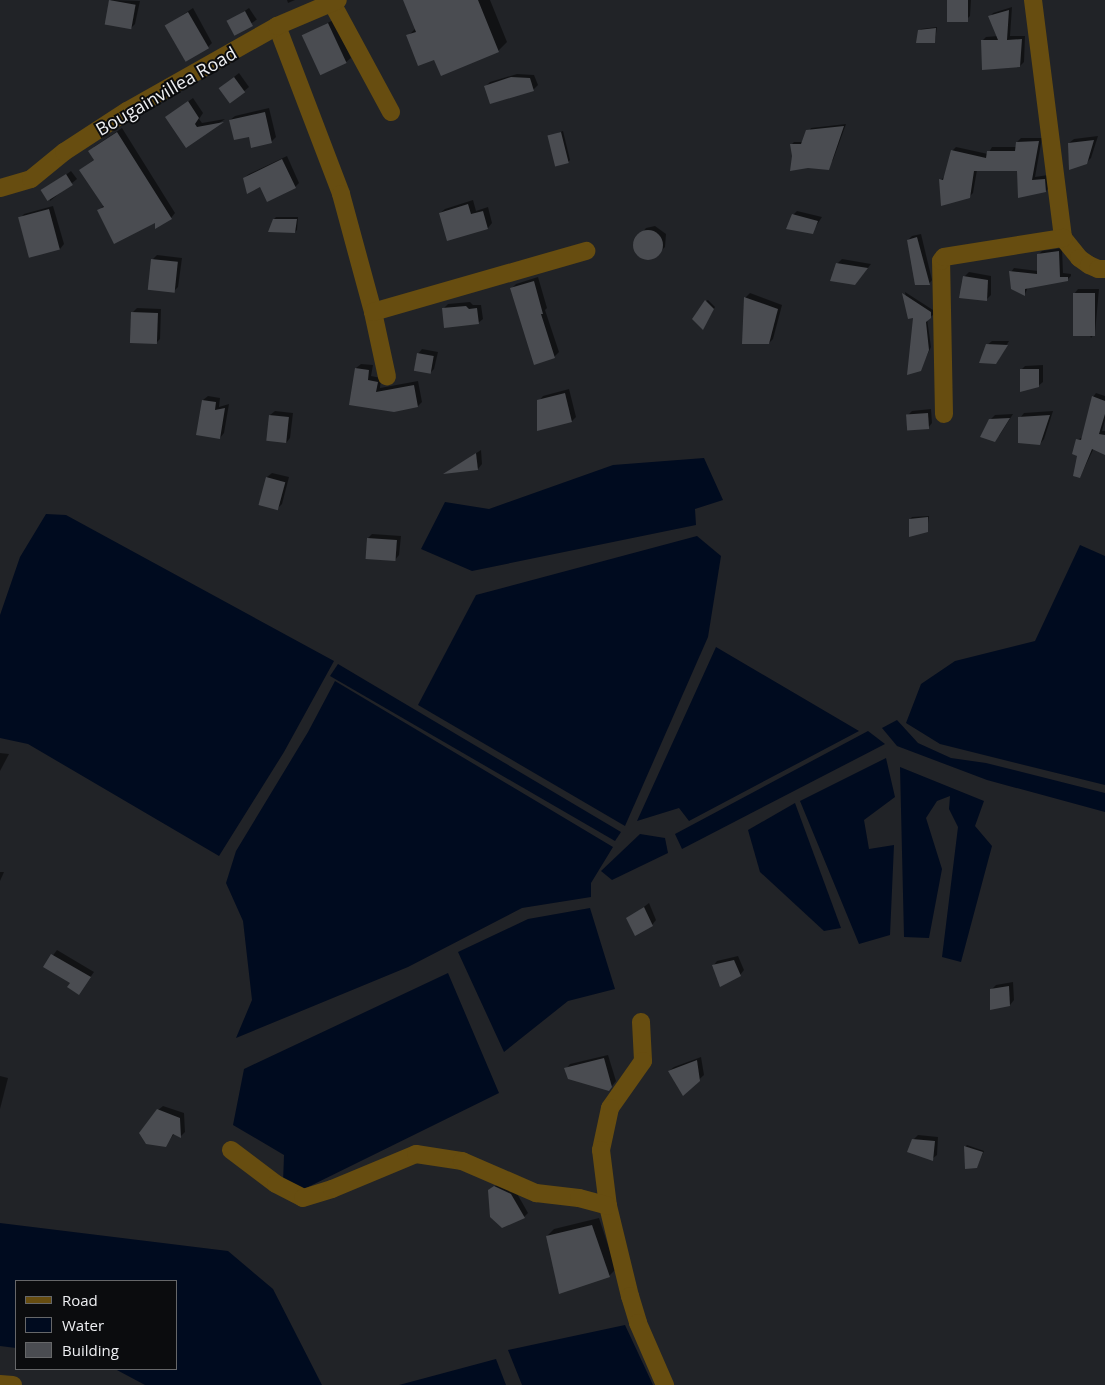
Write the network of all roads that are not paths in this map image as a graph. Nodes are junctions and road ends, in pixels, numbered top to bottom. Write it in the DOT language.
graph roads {
  1 [pos="1033,0"];
  2 [pos="335,1"];
  3 [pos="278,26"];
  4 [pos="390,112"];
  5 [pos="0,188"];
  6 [pos="1063,238"];
  7 [pos="586,251"];
  8 [pos="1105,269"];
  9 [pos="373,312"];
  10 [pos="387,377"];
  11 [pos="944,414"];
  12 [pos="641,1022"];
  13 [pos="231,1150"];
  14 [pos="608,1206"];
  15 [pos="0,1384"];
  16 [pos="13,1385"];
  17 [pos="665,1385"];
  1 -- 6 [label="street"];
  2 -- 3 [label="street, Bougainvillea Road"];
  2 -- 4 [label="street"];
  3 -- 5 [label="street, Bougainvillea Road"];
  3 -- 9 [label="street"];
  6 -- 8 [label="street"];
  6 -- 11 [label="street"];
  7 -- 9 [label="street"];
  9 -- 10 [label="street"];
  12 -- 14 [label="street"];
  13 -- 14 [label="street"];
  14 -- 17 [label="street"];
  15 -- 16 [label="street"];
}
